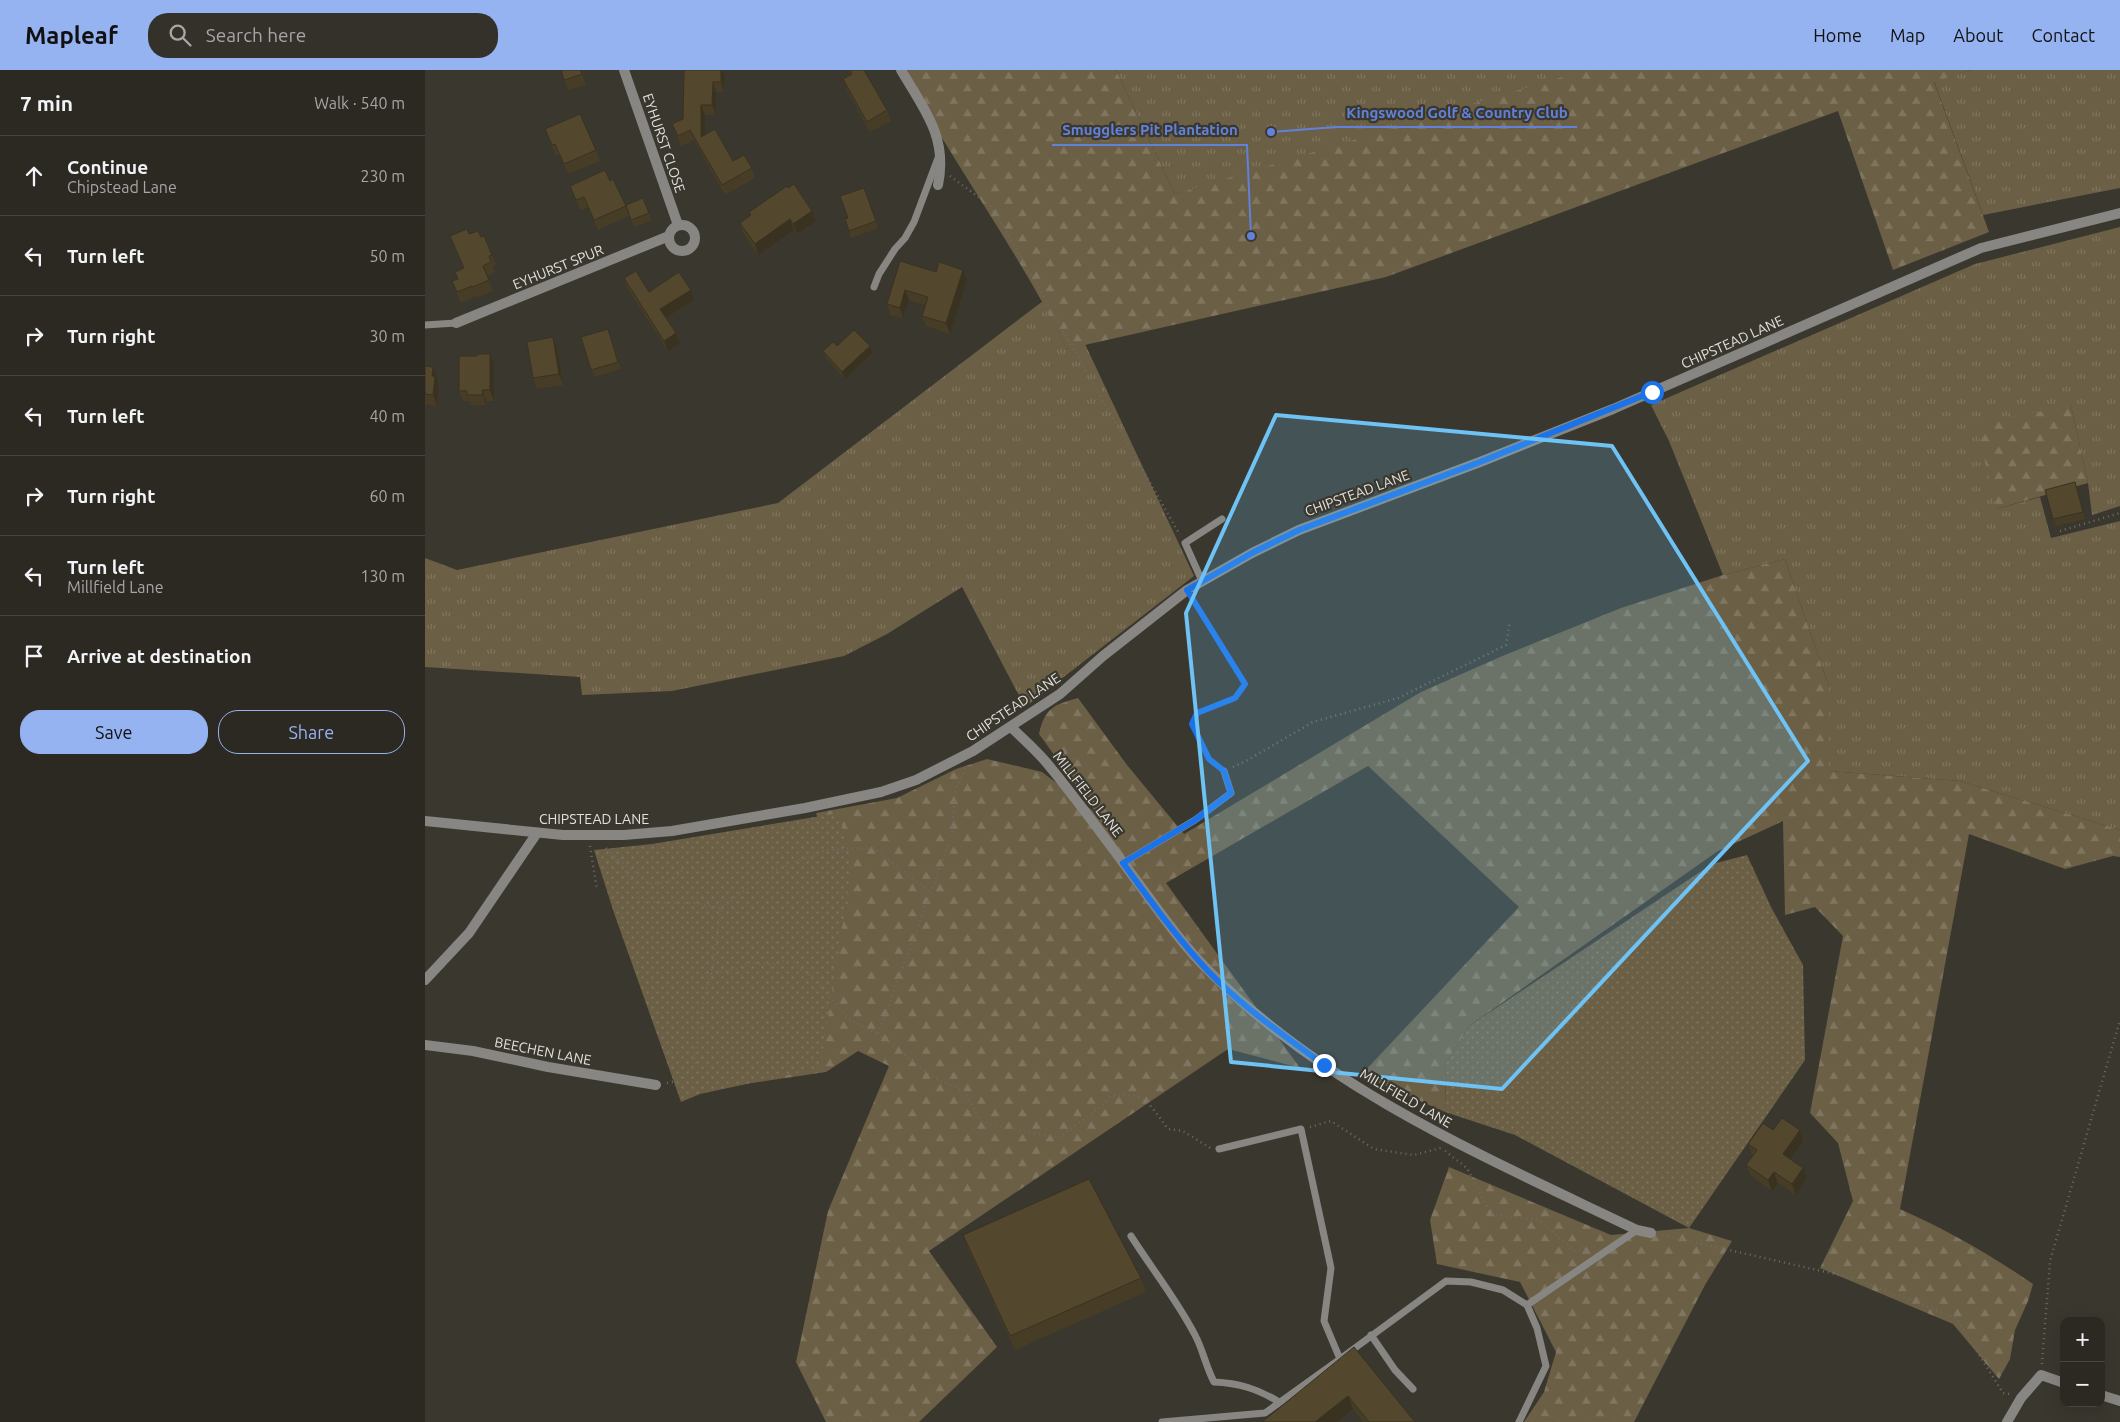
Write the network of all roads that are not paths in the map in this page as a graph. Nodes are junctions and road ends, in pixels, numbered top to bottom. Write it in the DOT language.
graph roads {
  1 [pos="624,70"];
  2 [pos="901,70"];
  3 [pos="940,153"];
  4 [pos="938,185"];
  5 [pos="2120,213"];
  6 [pos="678,225"];
  7 [pos="669,236"];
  8 [pos="874,287"];
  9 [pos="457,324"];
  10 [pos="425,325"];
  11 [pos="1222,520"];
  12 [pos="1202,581"];
  13 [pos="1011,727"];
  14 [pos="1224,771"];
  15 [pos="425,821"];
  16 [pos="537,833"];
  17 [pos="1123,863"];
  18 [pos="425,980"];
  19 [pos="425,1045"];
  20 [pos="656,1085"];
  21 [pos="1219,1149"];
  22 [pos="1637,1230"];
  23 [pos="1651,1233"];
  24 [pos="1131,1236"];
  25 [pos="1527,1305"];
  26 [pos="1371,1335"];
  27 [pos="1340,1358"];
  28 [pos="2060,1382"];
  29 [pos="1413,1389"];
  30 [pos="2105,1396"];
  31 [pos="2120,1401"];
  32 [pos="1279,1402"];
  33 [pos="1162,1422"];
  34 [pos="1519,1422"];
  35 [pos="2007,1422"];
  1 -- 6 [label="street, EYHURST CLOSE"];
  2 -- 3 [label="street"];
  3 -- 4 [label="street"];
  3 -- 8 [label="lane"];
  5 -- 12 [label="street, CHIPSTEAD LANE"];
  6 -- 7 [label="street, EYHURST SPUR"];
  6 -- 7 [label="street"];
  7 -- 9 [label="street, EYHURST SPUR"];
  9 -- 10 [label="lane"];
  11 -- 12 [label="lane"];
  12 -- 13 [label="street, CHIPSTEAD LANE"];
  13 -- 16 [label="street, CHIPSTEAD LANE"];
  13 -- 17 [label="street, MILLFIELD LANE"];
  14 -- 17 [label="lane"];
  15 -- 16 [label="street, CHIPSTEAD LANE"];
  16 -- 18 [label="street"];
  17 -- 22 [label="street, MILLFIELD LANE"];
  19 -- 20 [label="street, BEECHEN LANE"];
  21 -- 27 [label="lane"];
  22 -- 23 [label="street, MILLFIELD LANE"];
  22 -- 25 [label="lane"];
  24 -- 32 [label="lane"];
  25 -- 26 [label="lane"];
  25 -- 34 [label="lane"];
  26 -- 27 [label="lane"];
  26 -- 29 [label="lane"];
  27 -- 32 [label="lane"];
  28 -- 35 [label="street"];
  30 -- 31 [label="street"];
  32 -- 33 [label="lane"];
}
